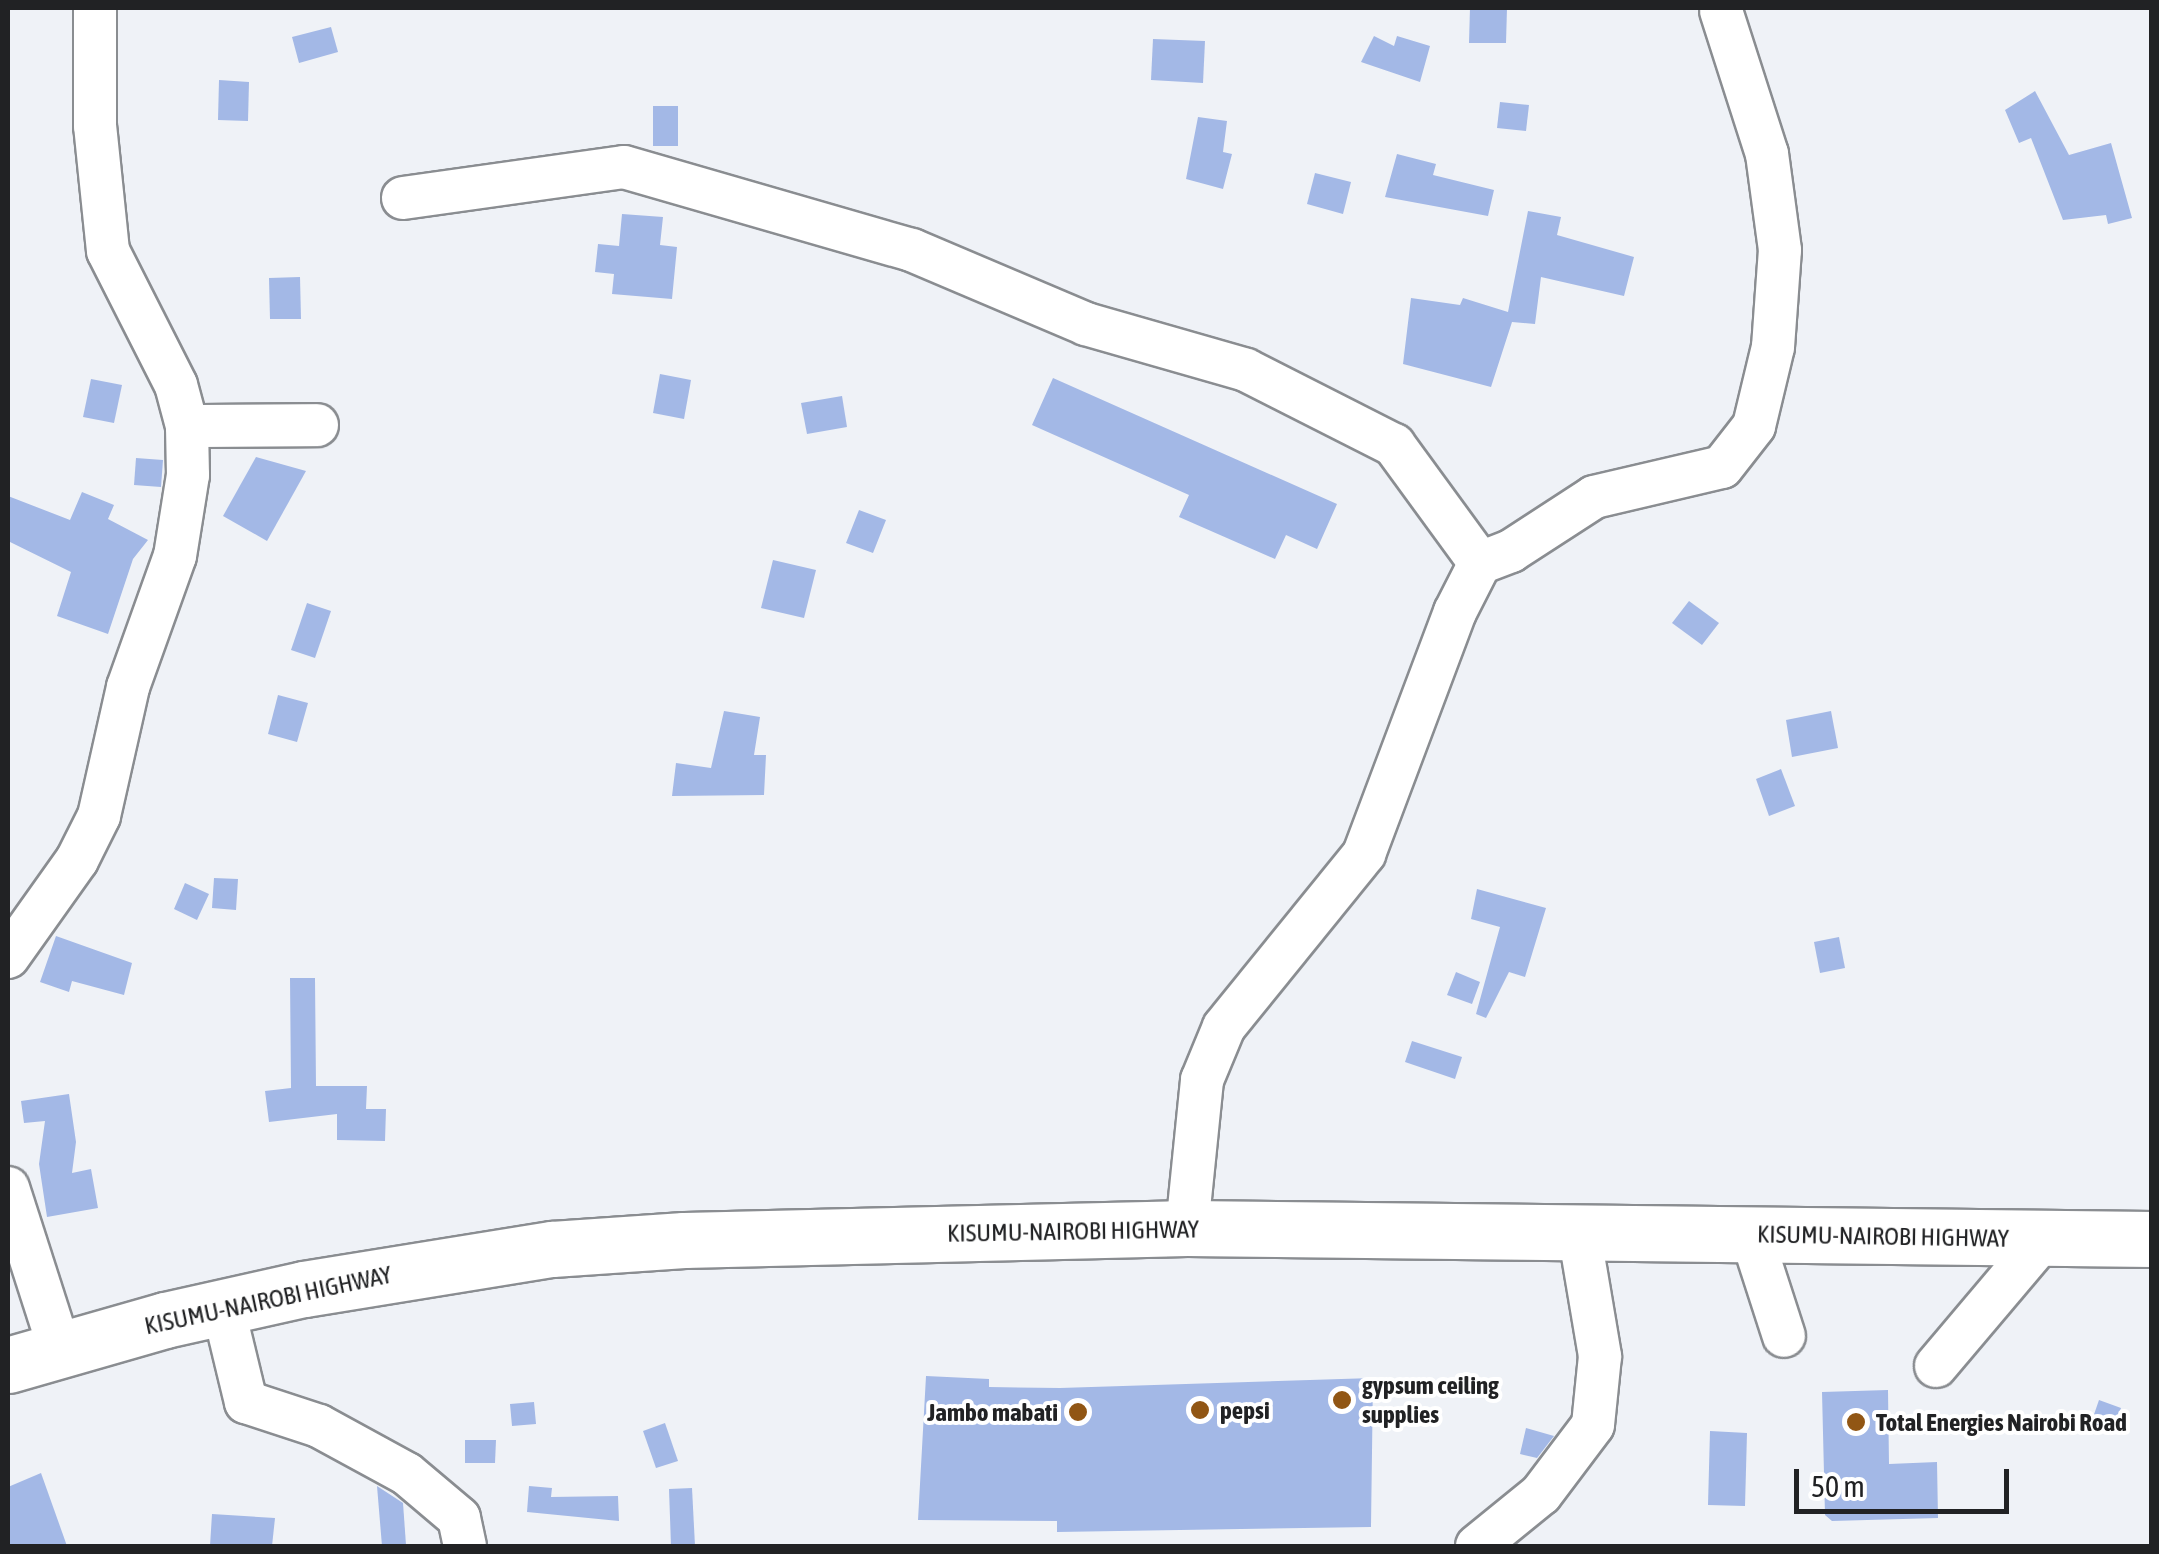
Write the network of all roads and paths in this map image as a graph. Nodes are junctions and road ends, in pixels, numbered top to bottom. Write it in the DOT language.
graph roads {
  1 [pos="95,8"];
  2 [pos="1721,11"];
  3 [pos="403,198"];
  4 [pos="318,425"];
  5 [pos="187,426"];
  6 [pos="1480,564"];
  7 [pos="8,957"];
  8 [pos="8,1188"];
  9 [pos="1187,1228"];
  10 [pos="1579,1232"];
  11 [pos="1751,1234"];
  12 [pos="2044,1238"];
  13 [pos="2152,1239"];
  14 [pos="223,1307"];
  15 [pos="1784,1336"];
  16 [pos="60,1350"];
  17 [pos="8,1366"];
  18 [pos="1936,1366"];
  19 [pos="465,1546"];
  20 [pos="1477,1546"];
  1 -- 5 [label="street"];
  2 -- 6 [label="street"];
  3 -- 6 [label="street"];
  4 -- 5 [label="street"];
  5 -- 7 [label="street"];
  6 -- 9 [label="street"];
  8 -- 16 [label="street"];
  9 -- 10 [label="highway, KISUMU-NAIROBI HIGHWAY"];
  9 -- 14 [label="highway, KISUMU-NAIROBI HIGHWAY"];
  10 -- 11 [label="highway, KISUMU-NAIROBI HIGHWAY"];
  10 -- 20 [label="street"];
  11 -- 12 [label="highway, KISUMU-NAIROBI HIGHWAY"];
  11 -- 15 [label="street"];
  12 -- 13 [label="highway, KISUMU-NAIROBI HIGHWAY"];
  12 -- 18 [label="street"];
  14 -- 16 [label="highway, KISUMU-NAIROBI HIGHWAY"];
  14 -- 19 [label="street"];
  16 -- 17 [label="highway, KISUMU-NAIROBI HIGHWAY"];
}
